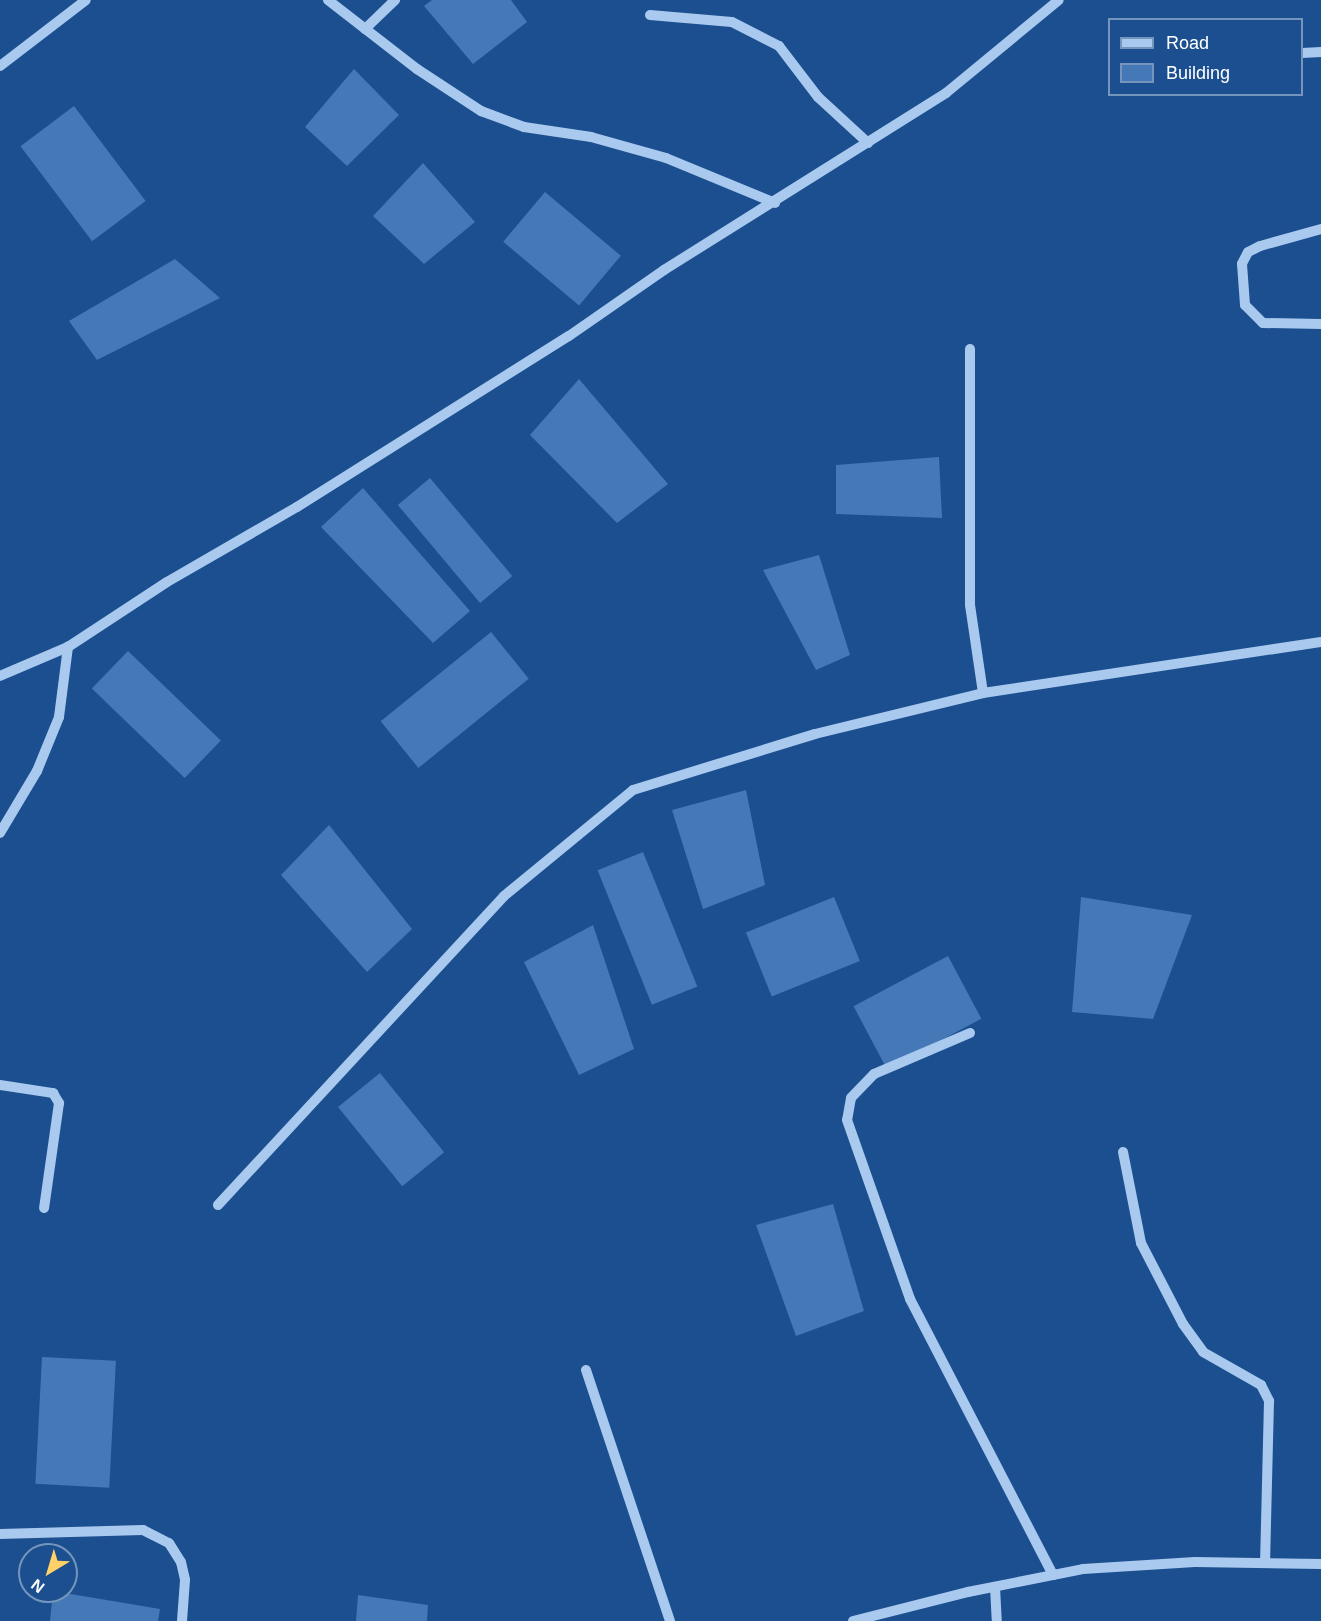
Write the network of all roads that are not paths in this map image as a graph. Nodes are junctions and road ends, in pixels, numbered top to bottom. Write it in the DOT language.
graph roads {
  1 [pos="86,0"];
  2 [pos="328,0"];
  3 [pos="395,0"];
  4 [pos="1059,0"];
  5 [pos="650,15"];
  6 [pos="365,29"];
  7 [pos="1321,52"];
  8 [pos="1303,53"];
  9 [pos="0,66"];
  10 [pos="868,143"];
  11 [pos="775,203"];
  12 [pos="1321,229"];
  13 [pos="1321,324"];
  14 [pos="970,349"];
  15 [pos="1321,642"];
  16 [pos="68,647"];
  17 [pos="0,676"];
  18 [pos="983,693"];
  19 [pos="0,833"];
  20 [pos="969,1033"];
  21 [pos="0,1085"];
  22 [pos="1123,1152"];
  23 [pos="218,1205"];
  24 [pos="44,1208"];
  25 [pos="586,1370"];
  26 [pos="0,1534"];
  27 [pos="1265,1563"];
  28 [pos="1321,1564"];
  29 [pos="1053,1575"];
  30 [pos="995,1587"];
  31 [pos="182,1621"];
  32 [pos="670,1621"];
  33 [pos="853,1621"];
  34 [pos="997,1621"];
  1 -- 9 [label="street"];
  2 -- 6 [label="street"];
  3 -- 6 [label="street"];
  4 -- 10 [label="street"];
  5 -- 10 [label="street"];
  6 -- 11 [label="street"];
  7 -- 8 [label="street"];
  10 -- 11 [label="street"];
  11 -- 16 [label="street"];
  12 -- 13 [label="street"];
  14 -- 18 [label="street"];
  15 -- 18 [label="street"];
  16 -- 17 [label="street"];
  16 -- 19 [label="street"];
  18 -- 23 [label="street"];
  20 -- 29 [label="street"];
  21 -- 24 [label="street"];
  22 -- 27 [label="street"];
  25 -- 32 [label="street"];
  26 -- 31 [label="street"];
  27 -- 28 [label="street"];
  27 -- 29 [label="street"];
  29 -- 30 [label="street"];
  30 -- 33 [label="street"];
  30 -- 34 [label="street"];
}
